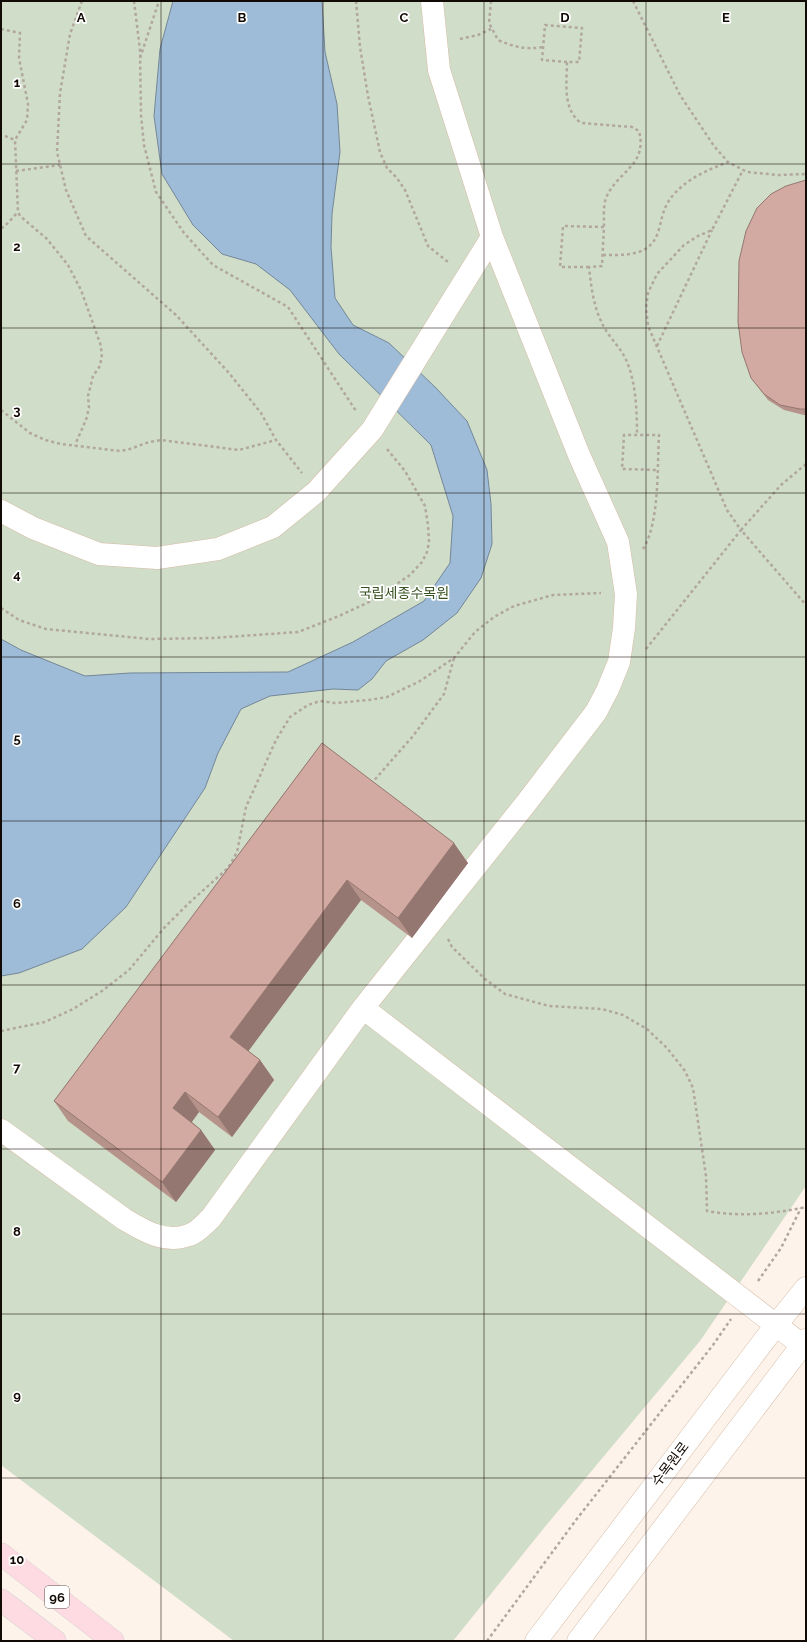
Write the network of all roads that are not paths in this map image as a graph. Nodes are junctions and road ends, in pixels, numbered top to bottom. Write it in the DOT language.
graph roads {
  1 [pos="432,1"];
  2 [pos="492,237"];
  3 [pos="1,511"];
  4 [pos="363,1008"];
  5 [pos="1,1130"];
  6 [pos="806,1288"];
  7 [pos="776,1325"];
  8 [pos="804,1343"];
  9 [pos="1,1554"];
  10 [pos="1,1600"];
  11 [pos="55,1641"];
  12 [pos="113,1641"];
  13 [pos="536,1641"];
  14 [pos="578,1641"];
  1 -- 2 [label="street"];
  2 -- 3 [label="street"];
  2 -- 4 [label="street"];
  4 -- 5 [label="street"];
  4 -- 7 [label="street"];
  6 -- 7 [label="street, 수목원로"];
  7 -- 8 [label="street"];
  7 -- 13 [label="street, 수목원로"];
  8 -- 14 [label="street"];
  9 -- 12 [label="main road, 96"];
  10 -- 11 [label="main road, 96"];
}
